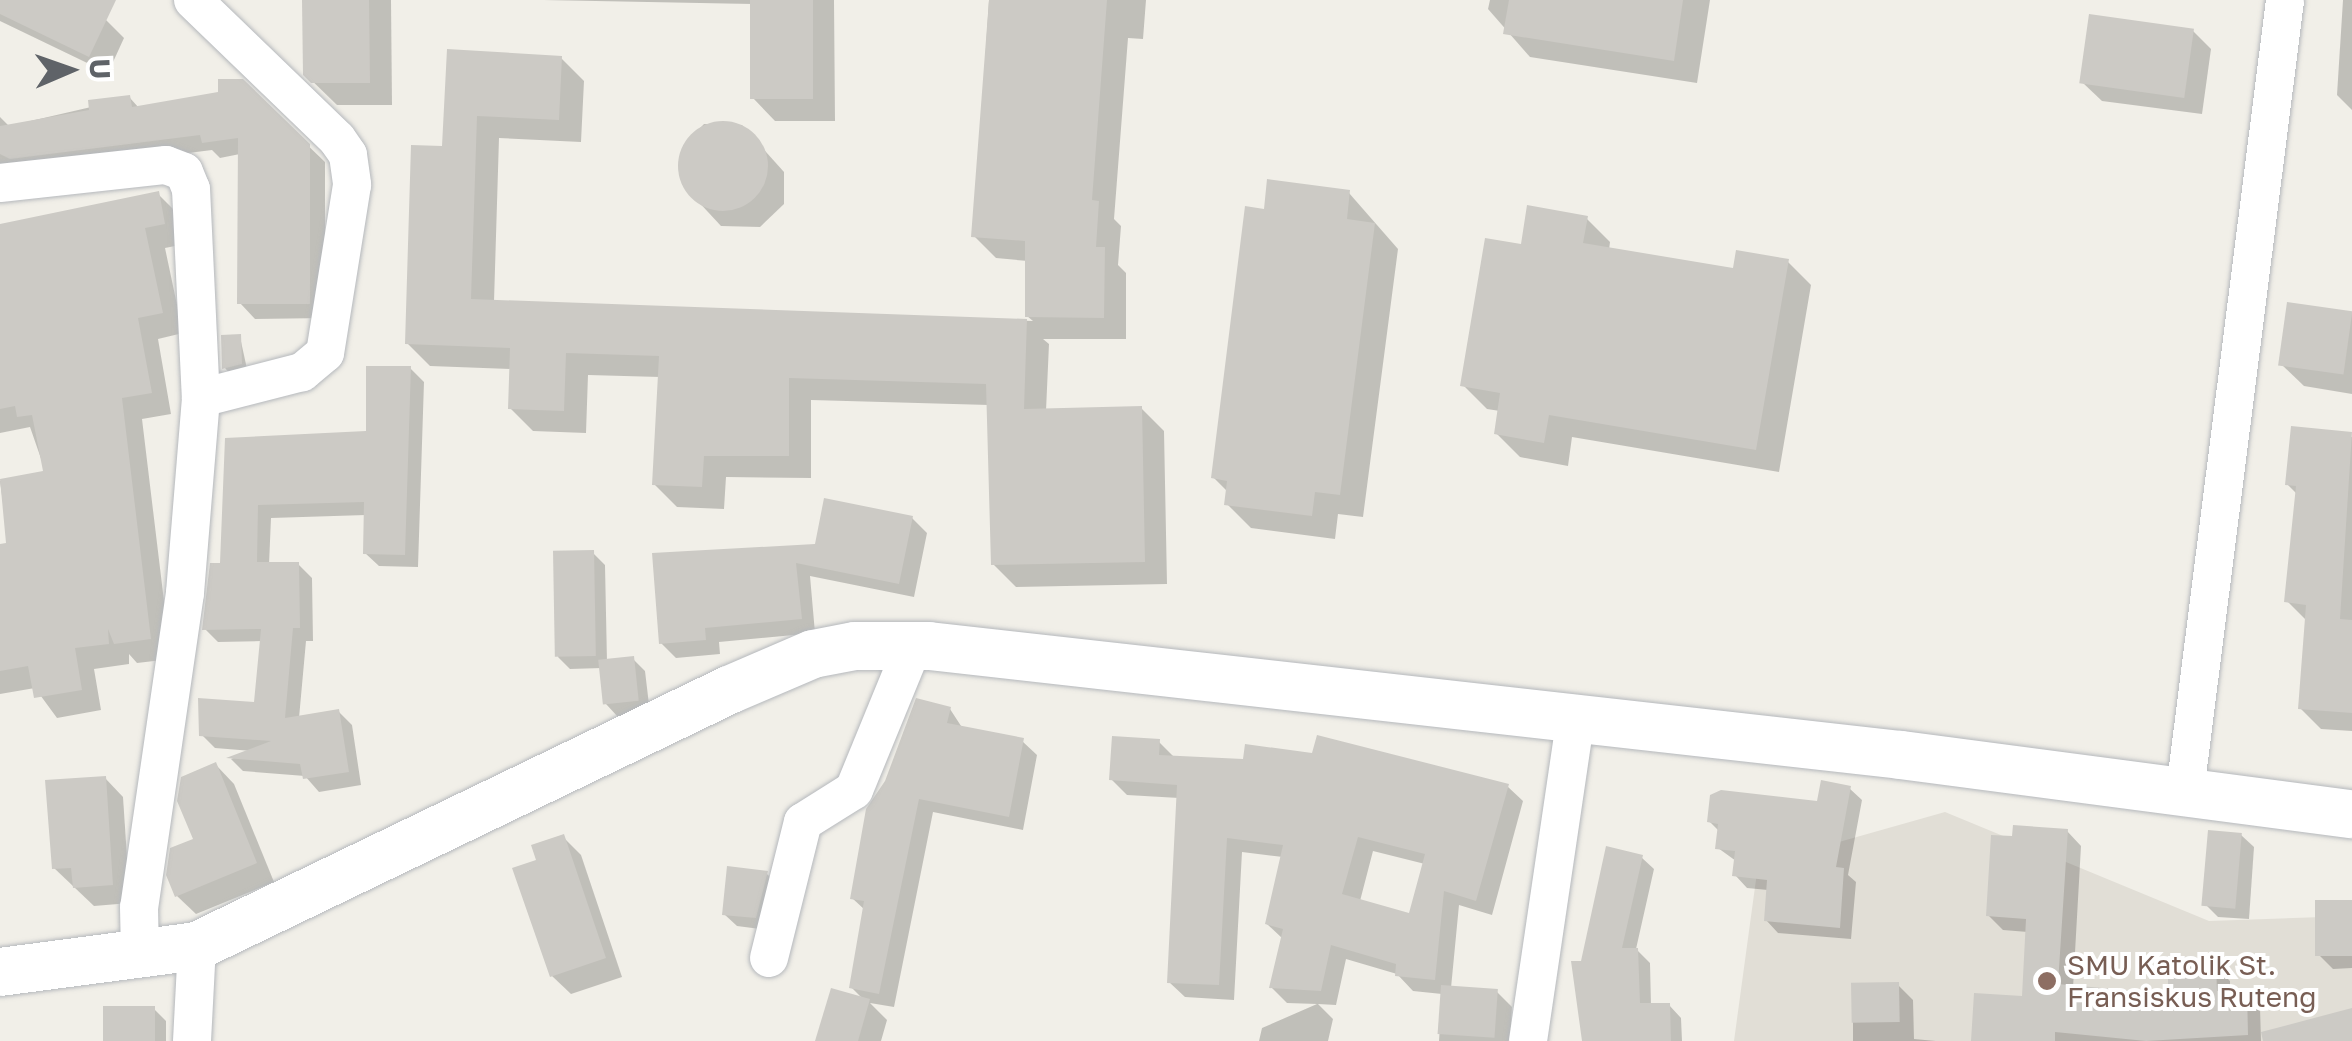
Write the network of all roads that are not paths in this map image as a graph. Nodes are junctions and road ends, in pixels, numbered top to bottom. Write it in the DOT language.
graph roads {
  1 [pos="194,0"];
  2 [pos="2284,0"];
  3 [pos="0,183"];
  4 [pos="201,398"];
  5 [pos="914,644"];
  6 [pos="1575,723"];
  7 [pos="2185,791"];
  8 [pos="2352,814"];
  9 [pos="197,946"];
  10 [pos="140,955"];
  11 [pos="769,958"];
  12 [pos="0,972"];
  13 [pos="192,1041"];
  14 [pos="1528,1041"];
  1 -- 4 [label="street"];
  2 -- 7 [label="street"];
  3 -- 4 [label="street"];
  4 -- 10 [label="street"];
  5 -- 6 [label="street"];
  5 -- 9 [label="street"];
  5 -- 11 [label="street"];
  6 -- 7 [label="street"];
  6 -- 14 [label="street"];
  7 -- 8 [label="street"];
  9 -- 10 [label="street"];
  9 -- 13 [label="street"];
  10 -- 12 [label="street"];
}
